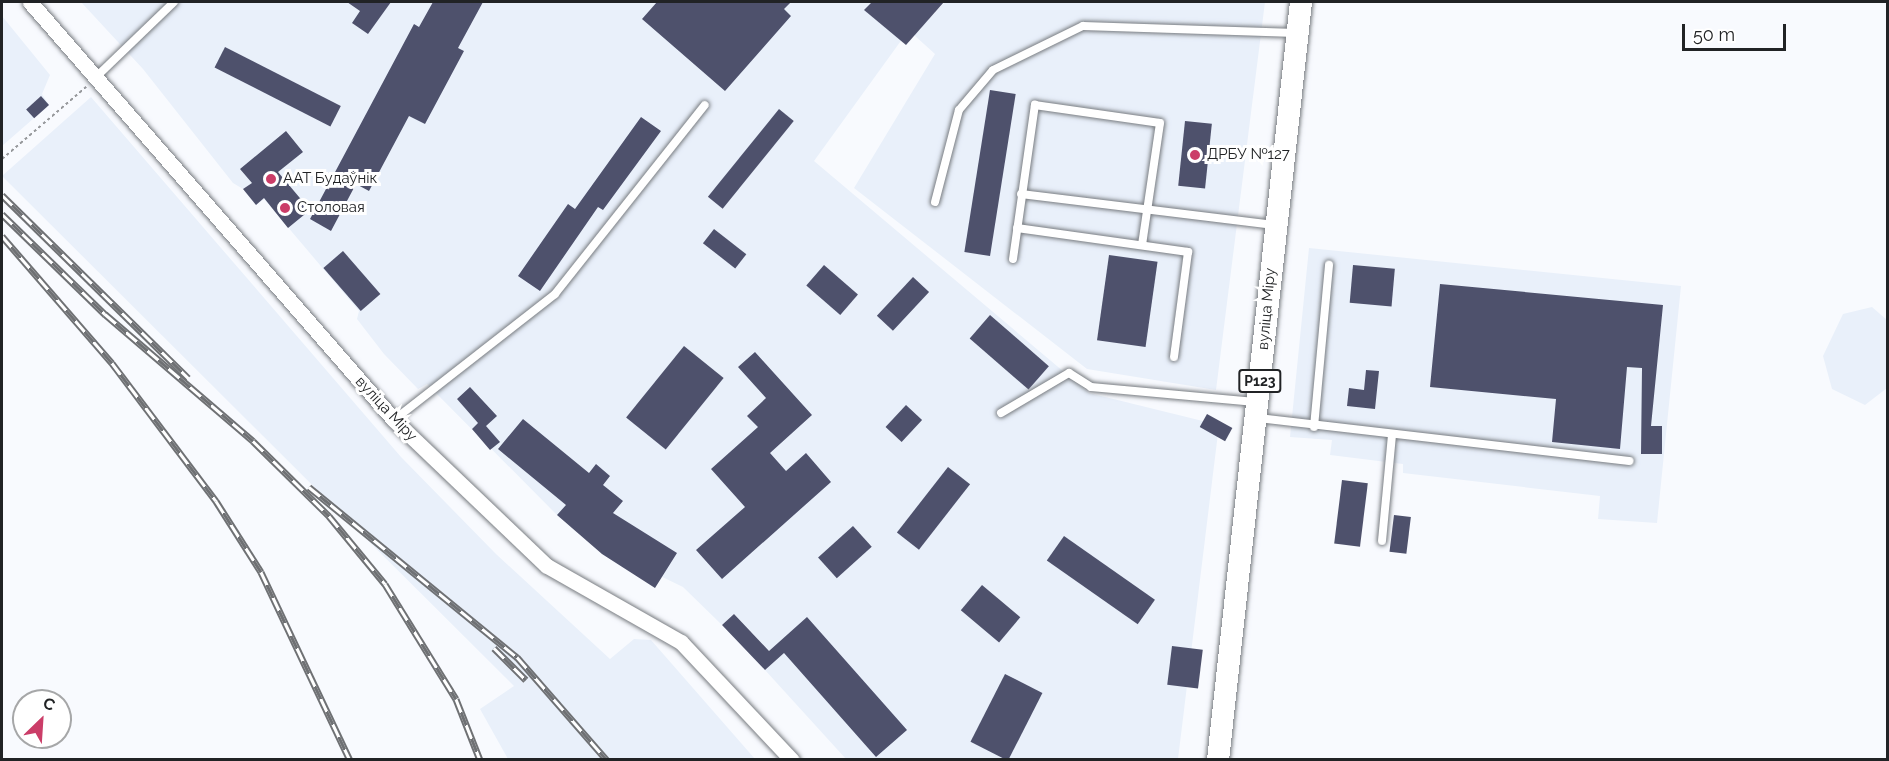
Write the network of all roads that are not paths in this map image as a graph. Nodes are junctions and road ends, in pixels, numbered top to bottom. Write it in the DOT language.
graph roads {
  1 [pos="30,2"];
  2 [pos="174,2"];
  3 [pos="1301,2"];
  4 [pos="1298,33"];
  5 [pos="96,77"];
  6 [pos="705,105"];
  7 [pos="1021,194"];
  8 [pos="935,202"];
  9 [pos="1146,210"];
  10 [pos="1275,225"];
  11 [pos="1017,228"];
  12 [pos="1142,245"];
  13 [pos="1013,259"];
  14 [pos="1329,265"];
  15 [pos="1174,357"];
  16 [pos="1257,410"];
  17 [pos="1001,413"];
  18 [pos="394,420"];
  19 [pos="1314,427"];
  20 [pos="1392,435"];
  21 [pos="1630,461"];
  22 [pos="1382,541"];
  23 [pos="792,759"];
  24 [pos="1218,759"];
  1 -- 5 [label="street, вуліца Міру"];
  2 -- 5 [label="lane"];
  3 -- 4 [label="main road, вуліца Міру / Р123"];
  4 -- 8 [label="lane"];
  4 -- 10 [label="main road, вуліца Міру / Р123"];
  5 -- 18 [label="street, вуліца Міру"];
  6 -- 18 [label="lane"];
  7 -- 9 [label="lane"];
  7 -- 9 [label="lane"];
  7 -- 11 [label="lane"];
  9 -- 10 [label="lane"];
  9 -- 12 [label="lane"];
  10 -- 16 [label="main road, вуліца Міру / Р123"];
  11 -- 12 [label="lane"];
  11 -- 13 [label="lane"];
  12 -- 15 [label="lane"];
  14 -- 19 [label="lane"];
  16 -- 17 [label="lane"];
  16 -- 19 [label="lane"];
  16 -- 24 [label="main road, вуліца Міру / Р123"];
  18 -- 23 [label="street, вуліца Міру"];
  19 -- 20 [label="lane"];
  20 -- 21 [label="lane"];
  20 -- 22 [label="lane"];
}
